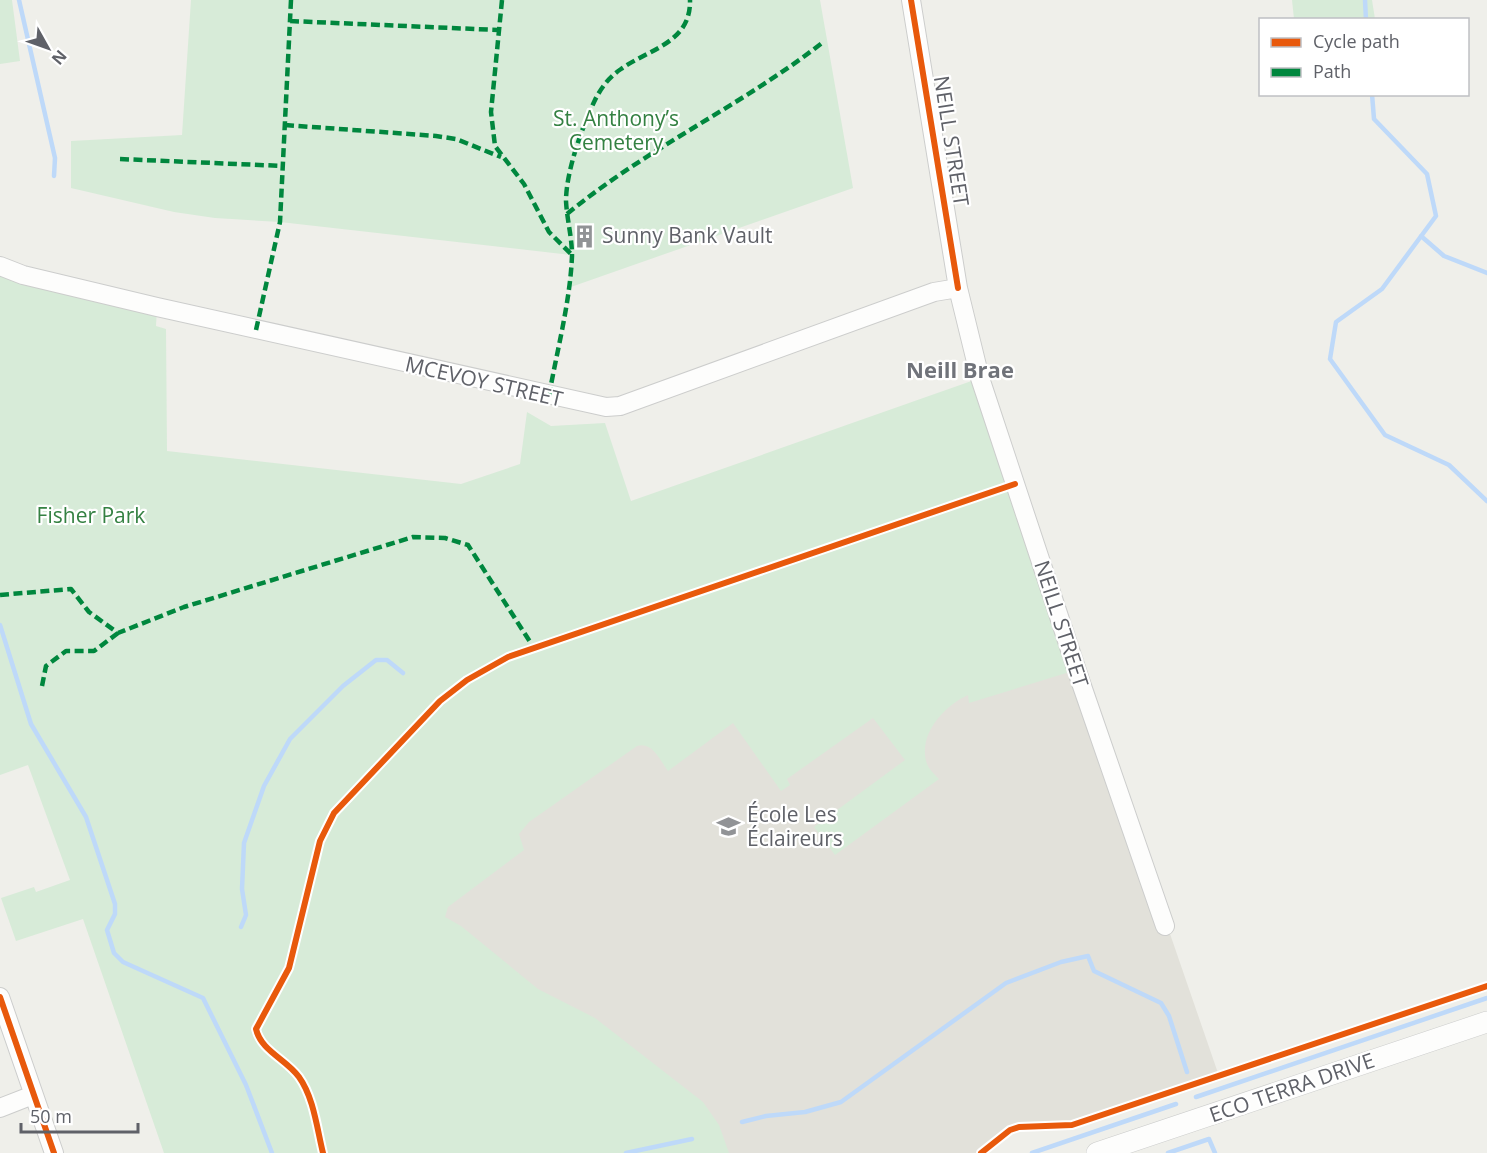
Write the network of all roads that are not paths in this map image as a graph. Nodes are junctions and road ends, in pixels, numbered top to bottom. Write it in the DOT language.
graph roads {
  1 [pos="911,0"];
  2 [pos="0,266"];
  3 [pos="958,288"];
  4 [pos="1165,926"];
  5 [pos="0,997"];
  6 [pos="1487,1022"];
  7 [pos="33,1095"];
  8 [pos="0,1108"];
  9 [pos="54,1153"];
  10 [pos="1097,1153"];
  1 -- 3 [label="street, NEILL STREET"];
  2 -- 3 [label="street, MCEVOY STREET"];
  3 -- 4 [label="street, NEILL STREET"];
  5 -- 7 [label="street"];
  6 -- 10 [label="street, ECO TERRA DRIVE"];
  7 -- 8 [label="street"];
  7 -- 9 [label="street"];
}
